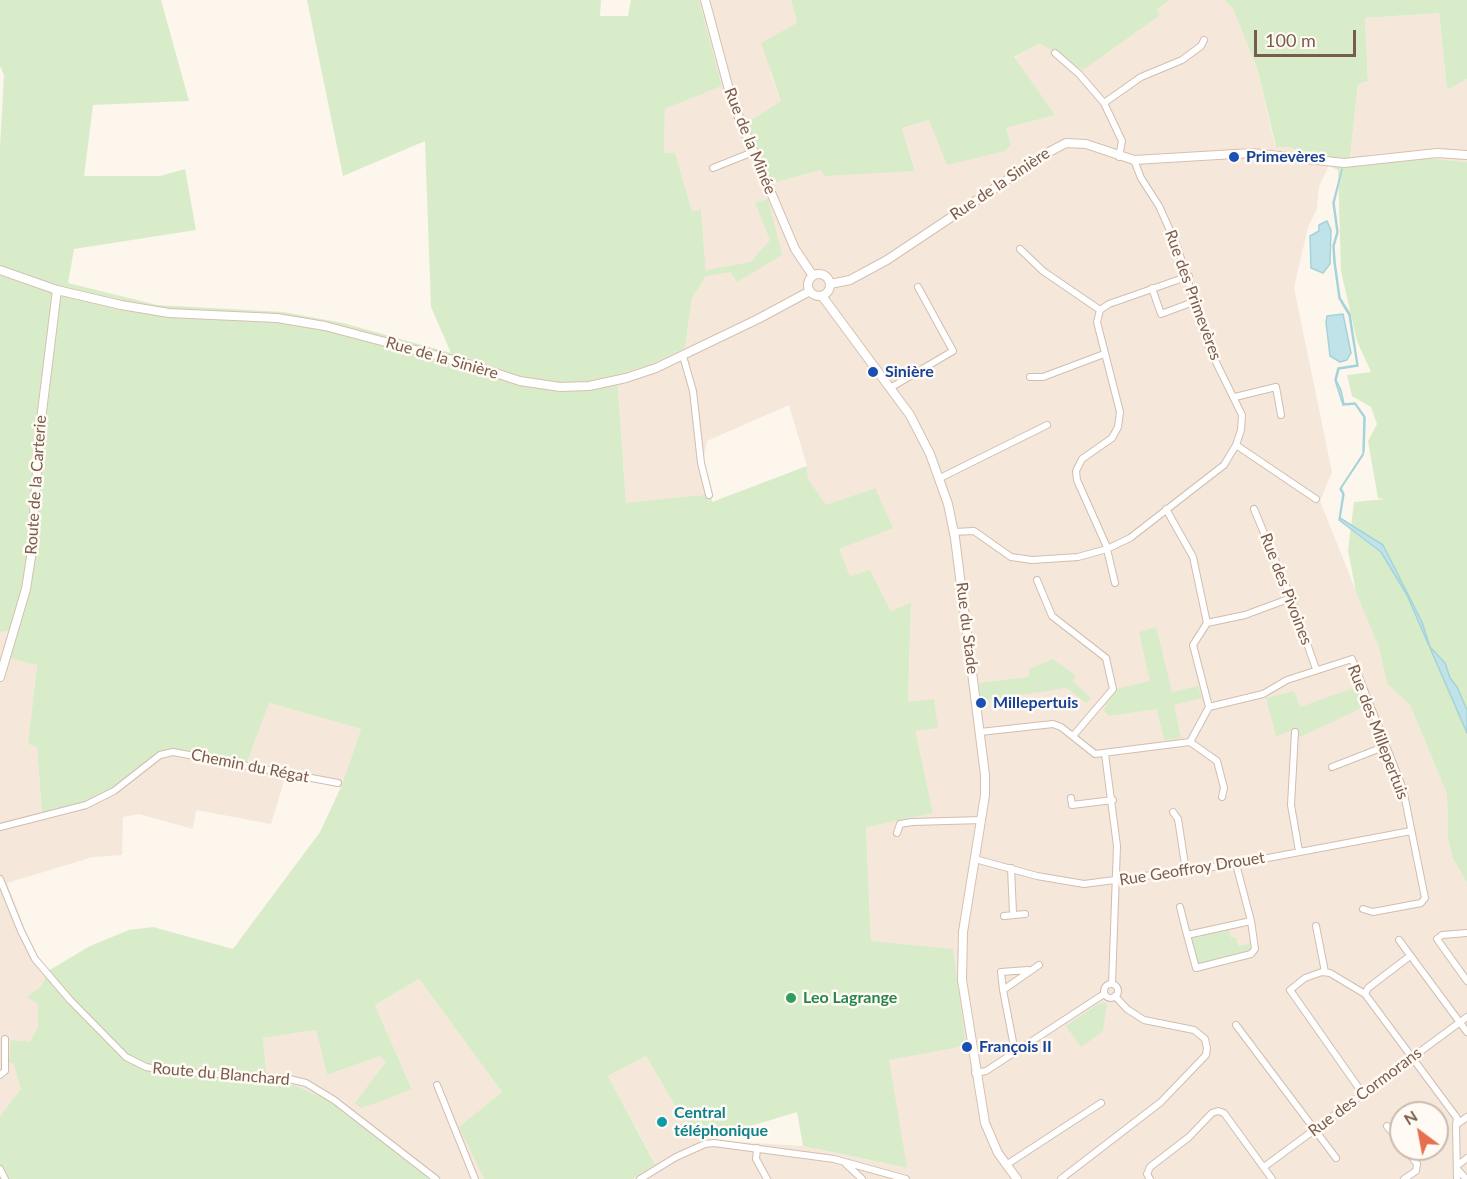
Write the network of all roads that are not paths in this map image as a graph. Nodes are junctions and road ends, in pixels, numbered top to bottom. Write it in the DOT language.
graph roads {
  1 [pos="705,0"];
  2 [pos="1204,40"];
  3 [pos="1055,53"];
  4 [pos="1104,103"];
  5 [pos="753,153"];
  6 [pos="1467,155"];
  7 [pos="1119,157"];
  8 [pos="1134,160"];
  9 [pos="713,168"];
  10 [pos="1020,249"];
  11 [pos="0,270"];
  12 [pos="813,276"];
  13 [pos="1189,276"];
  14 [pos="830,284"];
  15 [pos="918,287"];
  16 [pos="1152,288"];
  17 [pos="57,290"];
  18 [pos="810,291"];
  19 [pos="822,296"];
  20 [pos="1196,301"];
  21 [pos="1100,310"];
  22 [pos="961,347"];
  23 [pos="953,351"];
  24 [pos="1104,354"];
  25 [pos="683,356"];
  26 [pos="1030,377"];
  27 [pos="890,388"];
  28 [pos="1235,397"];
  29 [pos="1281,415"];
  30 [pos="1047,425"];
  31 [pos="1236,445"];
  32 [pos="940,478"];
  33 [pos="709,495"];
  34 [pos="1317,499"];
  35 [pos="1166,509"];
  36 [pos="1254,509"];
  37 [pos="954,532"];
  38 [pos="1107,549"];
  39 [pos="1037,580"];
  40 [pos="1114,583"];
  41 [pos="1291,598"];
  42 [pos="1207,623"];
  43 [pos="1316,669"];
  44 [pos="0,677"];
  45 [pos="1209,707"];
  46 [pos="980,732"];
  47 [pos="1295,732"];
  48 [pos="1072,736"];
  49 [pos="1190,742"];
  50 [pos="1386,746"];
  51 [pos="1106,754"];
  52 [pos="1332,766"];
  53 [pos="338,783"];
  54 [pos="1222,797"];
  55 [pos="1071,798"];
  56 [pos="1113,800"];
  57 [pos="1173,812"];
  58 [pos="982,820"];
  59 [pos="0,827"];
  60 [pos="1411,831"];
  61 [pos="897,833"];
  62 [pos="1299,851"];
  63 [pos="975,859"];
  64 [pos="1236,864"];
  65 [pos="1011,868"];
  66 [pos="1186,872"];
  67 [pos="0,879"];
  68 [pos="1116,881"];
  69 [pos="1180,908"];
  70 [pos="1363,909"];
  71 [pos="1013,914"];
  72 [pos="1025,914"];
  73 [pos="1004,916"];
  74 [pos="1251,921"];
  75 [pos="1316,926"];
  76 [pos="1467,933"];
  77 [pos="1187,935"];
  78 [pos="1399,940"];
  79 [pos="1410,956"];
  80 [pos="1039,965"];
  81 [pos="1029,970"];
  82 [pos="1325,972"];
  83 [pos="1467,981"];
  84 [pos="1112,984"];
  85 [pos="1003,990"];
  86 [pos="1104,994"];
  87 [pos="1365,994"];
  88 [pos="1115,996"];
  89 [pos="1467,1017"];
  90 [pos="1459,1023"];
  91 [pos="1236,1025"];
  92 [pos="1467,1032"];
  93 [pos="5,1039"];
  94 [pos="1015,1052"];
  95 [pos="1412,1057"];
  96 [pos="975,1073"];
  97 [pos="0,1075"];
  98 [pos="437,1085"];
  99 [pos="1363,1094"];
  100 [pos="1101,1103"];
  101 [pos="1467,1117"];
  102 [pos="1456,1125"];
  103 [pos="1315,1129"];
  104 [pos="757,1148"];
  105 [pos="1336,1158"];
  106 [pos="1467,1158"];
  107 [pos="1415,1161"];
  108 [pos="843,1162"];
  109 [pos="863,1167"];
  110 [pos="1007,1167"];
  111 [pos="1264,1167"];
  112 [pos="1458,1168"];
  113 [pos="0,1169"];
  114 [pos="876,1171"];
  115 [pos="4,1179"];
  116 [pos="436,1179"];
  117 [pos="475,1179"];
  118 [pos="640,1179"];
  119 [pos="767,1179"];
  120 [pos="862,1179"];
  121 [pos="872,1179"];
  122 [pos="904,1179"];
  123 [pos="1011,1179"];
  124 [pos="1017,1179"];
  125 [pos="1061,1179"];
  126 [pos="1150,1179"];
  127 [pos="1272,1179"];
  128 [pos="1404,1179"];
  129 [pos="1457,1179"];
  130 [pos="1466,1179"];
  1 -- 5 [label="street, Rue de la Minée"];
  2 -- 4 [label="street"];
  3 -- 4 [label="street"];
  4 -- 7 [label="street"];
  5 -- 9 [label="street"];
  5 -- 12 [label="street, Rue de la Minée"];
  6 -- 8 [label="street, Rue de la Sinière"];
  7 -- 8 [label="street, Rue de la Sinière"];
  7 -- 14 [label="street, Rue de la Sinière"];
  8 -- 13 [label="street, Rue des Primevères"];
  10 -- 21 [label="street"];
  11 -- 17 [label="street, Rue de la Sinière"];
  12 -- 14 [label="street"];
  12 -- 18 [label="street"];
  13 -- 16 [label="street"];
  13 -- 20 [label="street, Rue des Primevères"];
  14 -- 19 [label="street"];
  15 -- 23 [label="street"];
  16 -- 20 [label="street"];
  16 -- 21 [label="street"];
  17 -- 25 [label="street, Rue de la Sinière"];
  17 -- 44 [label="street, Route de la Carterie"];
  18 -- 19 [label="street"];
  18 -- 25 [label="street, Rue de la Sinière"];
  19 -- 27 [label="street, Rue du Stade"];
  20 -- 28 [label="street, Rue des Primevères"];
  21 -- 24 [label="street"];
  22 -- 23 [label="street"];
  23 -- 27 [label="street"];
  24 -- 26 [label="street"];
  24 -- 38 [label="street"];
  25 -- 33 [label="street"];
  27 -- 32 [label="street, Rue du Stade"];
  28 -- 29 [label="street"];
  28 -- 31 [label="street, Rue des Primevères"];
  30 -- 32 [label="street"];
  31 -- 34 [label="street"];
  31 -- 35 [label="street, Rue des Primevères"];
  32 -- 37 [label="street, Rue du Stade"];
  35 -- 38 [label="street, Rue des Primevères"];
  35 -- 42 [label="street"];
  36 -- 41 [label="street, Rue des Pivoines"];
  37 -- 38 [label="street, Rue des Primevères"];
  37 -- 46 [label="street, Rue du Stade"];
  38 -- 40 [label="street"];
  39 -- 48 [label="street"];
  41 -- 42 [label="street"];
  41 -- 43 [label="street, Rue des Pivoines"];
  42 -- 45 [label="street"];
  43 -- 45 [label="street, Rue des Millepertuis"];
  43 -- 50 [label="street, Rue des Millepertuis"];
  45 -- 49 [label="street"];
  46 -- 48 [label="street"];
  46 -- 58 [label="street, Rue du Stade"];
  47 -- 62 [label="street"];
  48 -- 51 [label="street"];
  49 -- 51 [label="street"];
  49 -- 54 [label="street"];
  50 -- 52 [label="street"];
  50 -- 60 [label="street, Rue des Millepertuis"];
  51 -- 56 [label="street"];
  53 -- 59 [label="street, Chemin du Régat"];
  55 -- 56 [label="street"];
  56 -- 68 [label="street"];
  57 -- 66 [label="street"];
  58 -- 61 [label="street"];
  58 -- 63 [label="street, Rue du Stade"];
  60 -- 62 [label="street, Rue Geoffroy Drouet"];
  60 -- 70 [label="street, Rue des Millepertuis"];
  62 -- 64 [label="street, Rue Geoffroy Drouet"];
  63 -- 65 [label="street, Rue Geoffroy Drouet"];
  63 -- 96 [label="street, Rue du Stade"];
  64 -- 66 [label="street, Rue Geoffroy Drouet"];
  64 -- 74 [label="street"];
  65 -- 68 [label="street, Rue Geoffroy Drouet"];
  65 -- 71 [label="street"];
  66 -- 68 [label="street, Rue Geoffroy Drouet"];
  67 -- 116 [label="street, Route du Blanchard"];
  68 -- 84 [label="street"];
  69 -- 77 [label="street"];
  71 -- 72 [label="street"];
  71 -- 73 [label="street"];
  74 -- 77 [label="street"];
  74 -- 77 [label="street"];
  75 -- 82 [label="street"];
  76 -- 83 [label="street"];
  78 -- 79 [label="street"];
  79 -- 87 [label="street"];
  79 -- 90 [label="street"];
  80 -- 81 [label="street"];
  81 -- 85 [label="street"];
  81 -- 85 [label="street"];
  82 -- 87 [label="street"];
  82 -- 99 [label="street"];
  84 -- 86 [label="street"];
  84 -- 88 [label="street"];
  85 -- 94 [label="street"];
  86 -- 88 [label="street"];
  86 -- 94 [label="street"];
  87 -- 95 [label="street"];
  88 -- 125 [label="street"];
  89 -- 90 [label="street, Rue des Cormorans"];
  90 -- 92 [label="street"];
  90 -- 95 [label="street, Rue des Cormorans"];
  91 -- 103 [label="street"];
  93 -- 97 [label="street"];
  94 -- 96 [label="street"];
  95 -- 99 [label="street, Rue des Cormorans"];
  95 -- 102 [label="street"];
  96 -- 110 [label="street, Rue du Stade"];
  98 -- 117 [label="street"];
  99 -- 103 [label="street, Rue des Cormorans"];
  100 -- 110 [label="street"];
  101 -- 102 [label="street"];
  102 -- 112 [label="street"];
  103 -- 105 [label="street"];
  103 -- 111 [label="street, Rue des Cormorans"];
  104 -- 108 [label="street"];
  104 -- 118 [label="street"];
  104 -- 119 [label="street"];
  106 -- 112 [label="street"];
  107 -- 128 [label="street"];
  108 -- 109 [label="street"];
  108 -- 120 [label="street"];
  109 -- 114 [label="street"];
  109 -- 120 [label="street"];
  110 -- 123 [label="street, Rue du Stade"];
  110 -- 124 [label="street, Rue du Stade"];
  111 -- 126 [label="street"];
  111 -- 127 [label="street"];
  112 -- 129 [label="street"];
  112 -- 130 [label="street"];
  113 -- 115 [label="street"];
  114 -- 121 [label="street"];
  114 -- 122 [label="street"];
}
